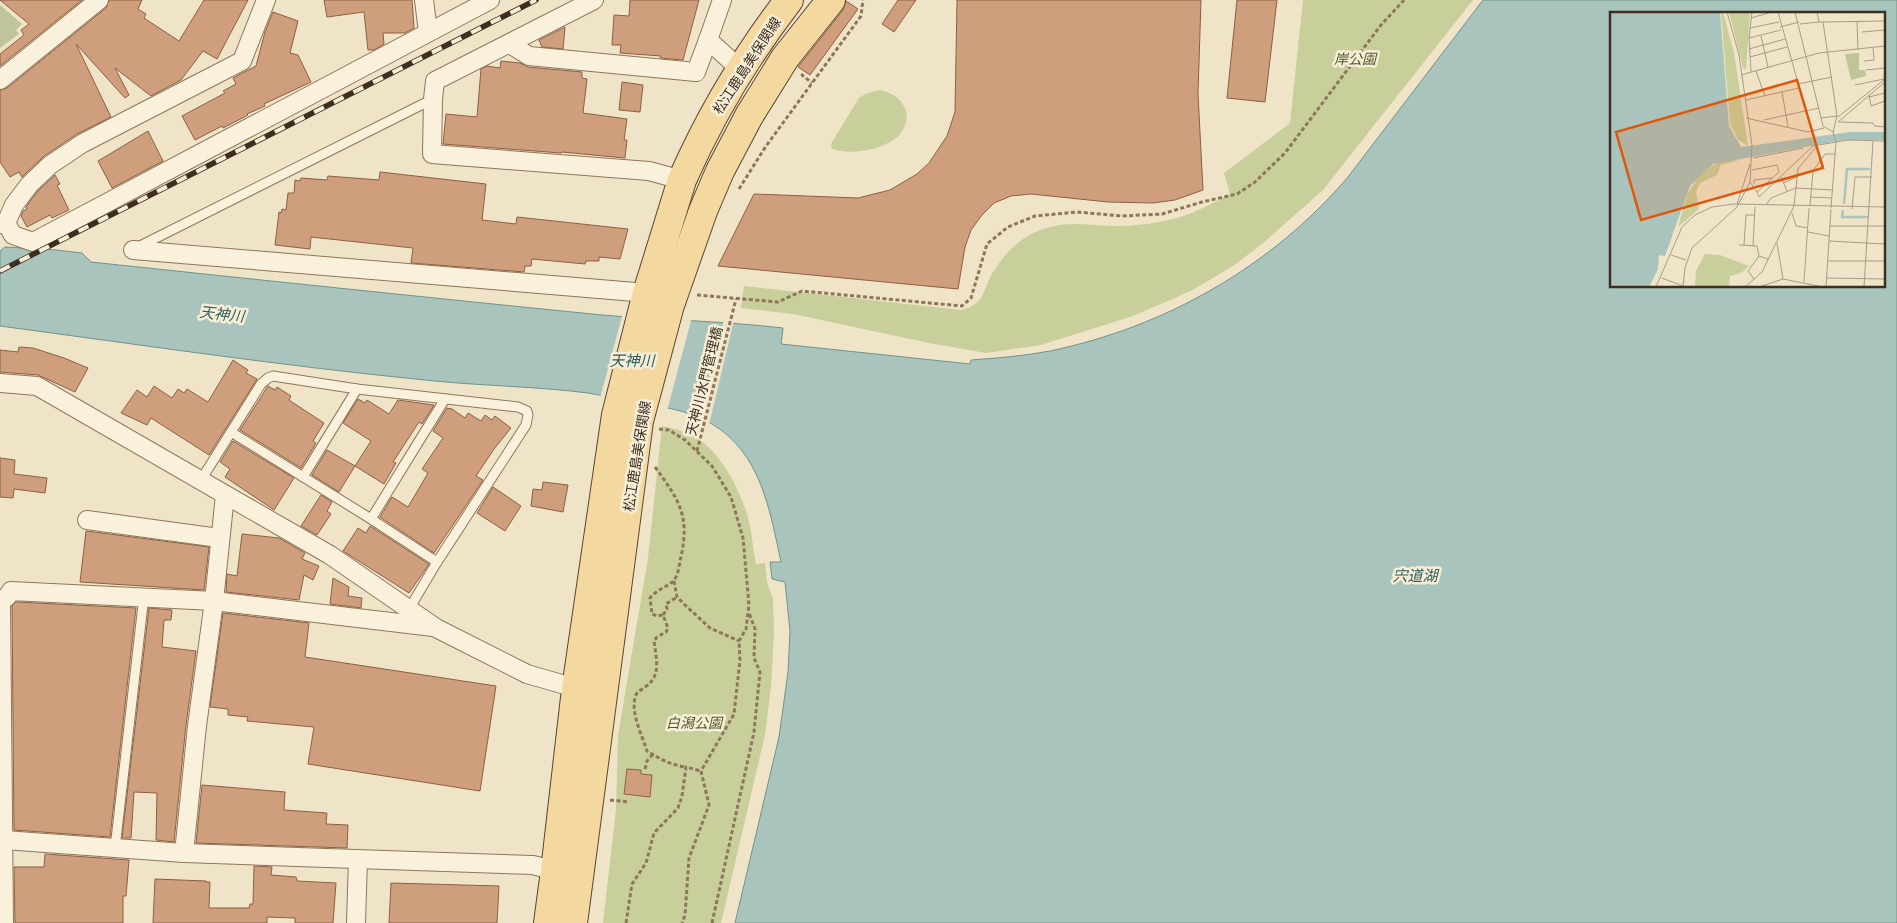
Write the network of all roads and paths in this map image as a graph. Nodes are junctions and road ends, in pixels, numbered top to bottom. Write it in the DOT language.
graph roads {
  1 [pos="99,0"];
  2 [pos="266,0"];
  3 [pos="424,0"];
  4 [pos="490,0"];
  5 [pos="594,0"];
  6 [pos="722,0"];
  7 [pos="774,0"];
  8 [pos="789,0"];
  9 [pos="830,0"];
  10 [pos="863,0"];
  11 [pos="1404,0"];
  12 [pos="428,32"];
  13 [pos="708,40"];
  14 [pos="510,44"];
  15 [pos="740,69"];
  16 [pos="0,80"];
  17 [pos="433,99"];
  18 [pos="682,180"];
  19 [pos="737,192"];
  20 [pos="3,223"];
  21 [pos="133,250"];
  22 [pos="736,298"];
  23 [pos="662,301"];
  24 [pos="0,383"];
  25 [pos="357,389"];
  26 [pos="445,398"];
  27 [pos="637,421"];
  28 [pos="231,432"];
  29 [pos="697,451"];
  30 [pos="651,461"];
  31 [pos="303,477"];
  32 [pos="201,480"];
  33 [pos="225,495"];
  34 [pos="372,519"];
  35 [pos="87,520"];
  36 [pos="220,538"];
  37 [pos="436,562"];
  38 [pos="674,581"];
  39 [pos="144,596"];
  40 [pos="676,597"];
  41 [pos="0,600"];
  42 [pos="214,600"];
  43 [pos="409,609"];
  44 [pos="748,611"];
  45 [pos="663,615"];
  46 [pos="436,628"];
  47 [pos="738,642"];
  48 [pos="576,689"];
  49 [pos="602,695"];
  50 [pos="653,754"];
  51 [pos="686,767"];
  52 [pos="645,769"];
  53 [pos="701,771"];
  54 [pos="607,799"];
  55 [pos="629,802"];
  56 [pos="4,840"];
  57 [pos="115,848"];
  58 [pos="184,853"];
  59 [pos="358,859"];
  60 [pos="555,871"];
  61 [pos="2,882"];
  62 [pos="4,923"];
  63 [pos="356,923"];
  64 [pos="548,923"];
  65 [pos="573,923"];
  66 [pos="626,923"];
  67 [pos="682,923"];
  68 [pos="712,923"];
  1 -- 16 [label="street"];
  2 -- 20 [label="street"];
  3 -- 12 [label="street"];
  4 -- 12 [label="street"];
  5 -- 14 [label="street"];
  6 -- 13 [label="street"];
  7 -- 15 [label="main road"];
  8 -- 15 [label="main road, 松江鹿島美保関線"];
  9 -- 23 [label="main road, 松江鹿島美保関線"];
  10 -- 19 [label="path"];
  11 -- 22 [label="path"];
  12 -- 20 [label="street"];
  13 -- 14 [label="street"];
  13 -- 15 [label="street"];
  14 -- 17 [label="street"];
  15 -- 18 [label="main road, 松江鹿島美保関線"];
  17 -- 18 [label="street"];
  17 -- 21 [label="lane"];
  18 -- 23 [label="main road, 松江鹿島美保関線"];
  21 -- 23 [label="street"];
  22 -- 23 [label="path"];
  22 -- 29 [label="path, 天神川水門管理橋"];
  23 -- 27 [label="main road, 松江鹿島美保関線"];
  24 -- 32 [label="street"];
  25 -- 26 [label="lane"];
  25 -- 28 [label="lane"];
  25 -- 31 [label="lane"];
  26 -- 34 [label="lane"];
  26 -- 37 [label="lane"];
  27 -- 29 [label="path"];
  27 -- 48 [label="main road, 松江鹿島美保関線"];
  27 -- 49 [label="main road, 松江鹿島美保関線"];
  28 -- 31 [label="lane"];
  28 -- 32 [label="lane"];
  29 -- 44 [label="path"];
  30 -- 38 [label="path"];
  31 -- 34 [label="lane"];
  32 -- 33 [label="street"];
  33 -- 36 [label="street"];
  33 -- 43 [label="street"];
  34 -- 37 [label="lane"];
  35 -- 36 [label="street"];
  36 -- 42 [label="street"];
  37 -- 43 [label="lane"];
  38 -- 40 [label="path"];
  38 -- 45 [label="path"];
  39 -- 41 [label="street"];
  39 -- 42 [label="street"];
  39 -- 57 [label="lane"];
  40 -- 45 [label="path"];
  40 -- 47 [label="path"];
  41 -- 56 [label="street"];
  42 -- 46 [label="street"];
  42 -- 58 [label="street"];
  43 -- 46 [label="street"];
  44 -- 47 [label="path"];
  44 -- 68 [label="path"];
  45 -- 50 [label="path"];
  46 -- 48 [label="street"];
  47 -- 53 [label="path"];
  48 -- 49 [label="street"];
  48 -- 60 [label="main road, 松江鹿島美保関線"];
  49 -- 65 [label="main road, 松江鹿島美保関線"];
  50 -- 51 [label="path"];
  50 -- 52 [label="path"];
  51 -- 53 [label="path"];
  51 -- 66 [label="path"];
  53 -- 67 [label="path"];
  54 -- 55 [label="path"];
  56 -- 57 [label="street"];
  56 -- 61 [label="street"];
  57 -- 58 [label="street"];
  58 -- 59 [label="street"];
  59 -- 60 [label="street"];
  59 -- 63 [label="street"];
  60 -- 64 [label="main road, 松江鹿島美保関線"];
  61 -- 62 [label="street"];
}
